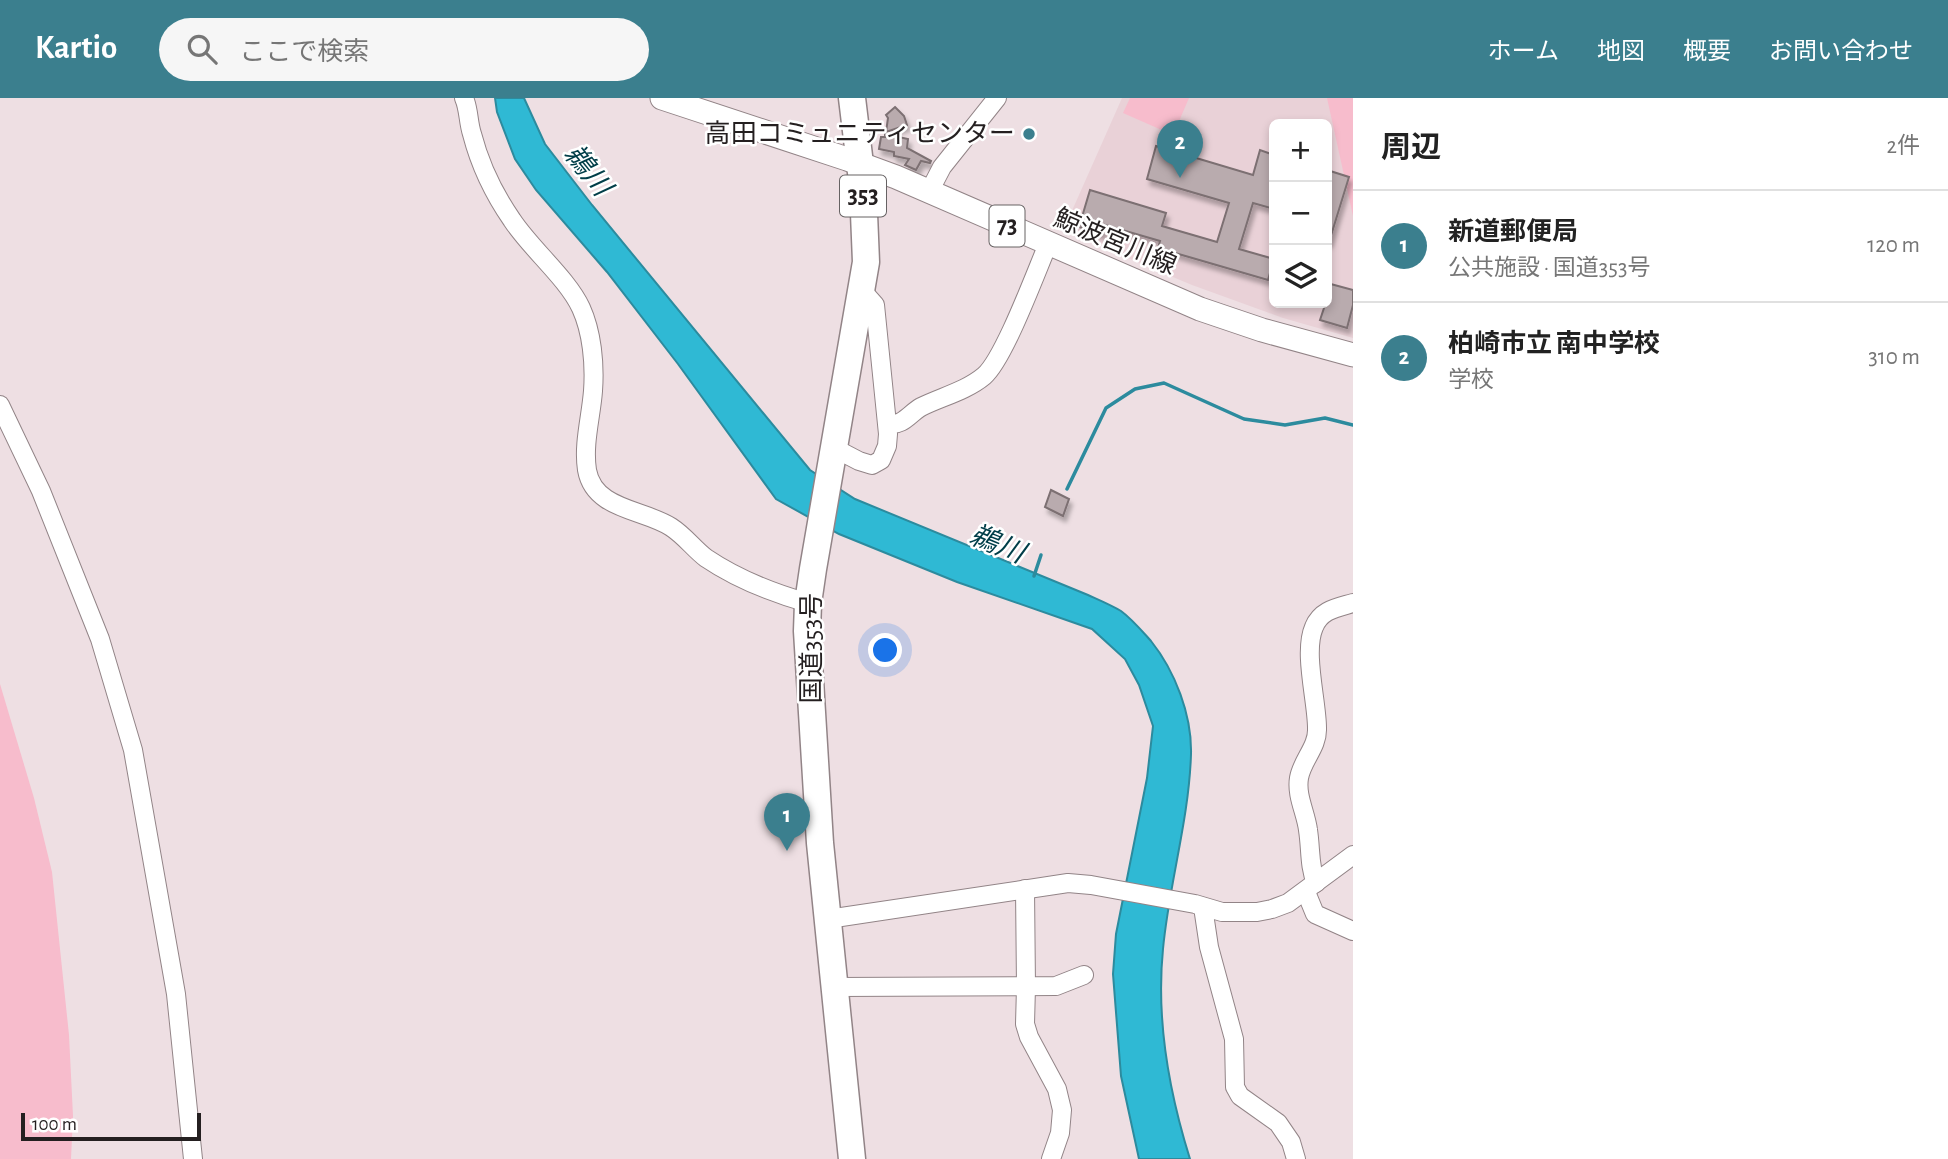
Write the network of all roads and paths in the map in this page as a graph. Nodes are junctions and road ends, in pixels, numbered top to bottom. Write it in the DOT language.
graph roads {
  1 [pos="464,98"];
  2 [pos="852,98"];
  3 [pos="996,98"];
  4 [pos="667,99"];
  5 [pos="860,164"];
  6 [pos="929,192"];
  7 [pos="1048,244"];
  8 [pos="861,293"];
  9 [pos="1353,355"];
  10 [pos="0,405"];
  11 [pos="888,424"];
  12 [pos="833,452"];
  13 [pos="808,603"];
  14 [pos="1353,603"];
  15 [pos="1353,855"];
  16 [pos="1311,887"];
  17 [pos="1024,889"];
  18 [pos="1199,906"];
  19 [pos="828,919"];
  20 [pos="1353,931"];
  21 [pos="1084,975"];
  22 [pos="1026,987"];
  23 [pos="835,988"];
  24 [pos="193,1159"];
  25 [pos="852,1159"];
  26 [pos="1051,1159"];
  27 [pos="1296,1159"];
  1 -- 13 [label="street"];
  2 -- 5 [label="highway, 国道353号 / 353"];
  3 -- 6 [label="street"];
  4 -- 5 [label="main road, 鯨波宮川線 / 73"];
  5 -- 6 [label="main road, 鯨波宮川線 / 73"];
  5 -- 8 [label="highway, 国道353号 / 353"];
  6 -- 7 [label="main road, 鯨波宮川線 / 73"];
  7 -- 9 [label="main road, 鯨波宮川線 / 73"];
  7 -- 11 [label="street"];
  8 -- 11 [label="street"];
  8 -- 12 [label="highway, 国道353号 / 353"];
  10 -- 24 [label="street"];
  11 -- 12 [label="street"];
  12 -- 13 [label="highway, 国道353号 / 353"];
  13 -- 19 [label="highway, 国道353号 / 353"];
  14 -- 16 [label="street"];
  15 -- 16 [label="street"];
  16 -- 18 [label="street"];
  16 -- 20 [label="street"];
  17 -- 18 [label="street"];
  17 -- 19 [label="street"];
  17 -- 22 [label="street"];
  18 -- 27 [label="street"];
  19 -- 23 [label="highway, 国道353号 / 353"];
  21 -- 22 [label="street"];
  22 -- 23 [label="street"];
  22 -- 26 [label="street"];
  23 -- 25 [label="highway, 国道353号 / 353"];
}
